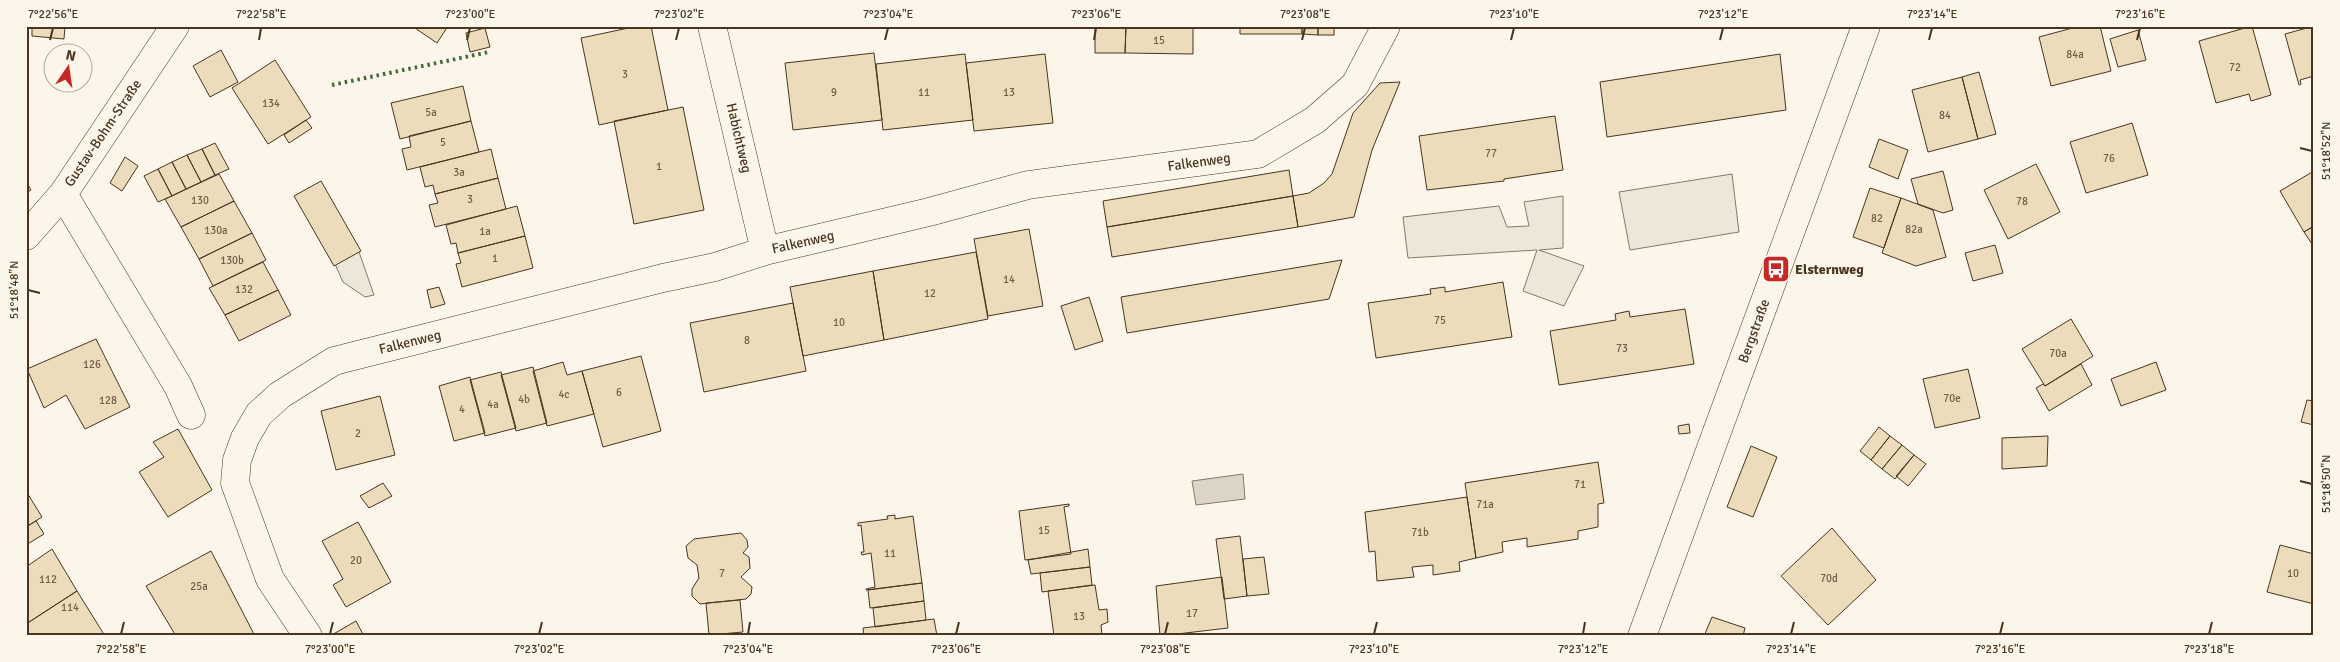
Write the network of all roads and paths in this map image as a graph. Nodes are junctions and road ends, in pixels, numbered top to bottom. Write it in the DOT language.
graph roads {
  1 [pos="175,26"];
  2 [pos="712,26"];
  3 [pos="1386,26"];
  4 [pos="1866,26"];
  5 [pos="63,194"];
  6 [pos="26,236"];
  7 [pos="765,250"];
  8 [pos="191,416"];
  9 [pos="308,636"];
  10 [pos="1642,636"];
  1 -- 5 [label="street, Gustav-Bohm-Straße"];
  2 -- 7 [label="street, Habichtweg"];
  3 -- 7 [label="street, Falkenweg"];
  4 -- 10 [label="street, Bergstraße"];
  5 -- 6 [label="street, Gustav-Bohm-Straße"];
  5 -- 8 [label="street"];
  7 -- 9 [label="street, Falkenweg"];
}
